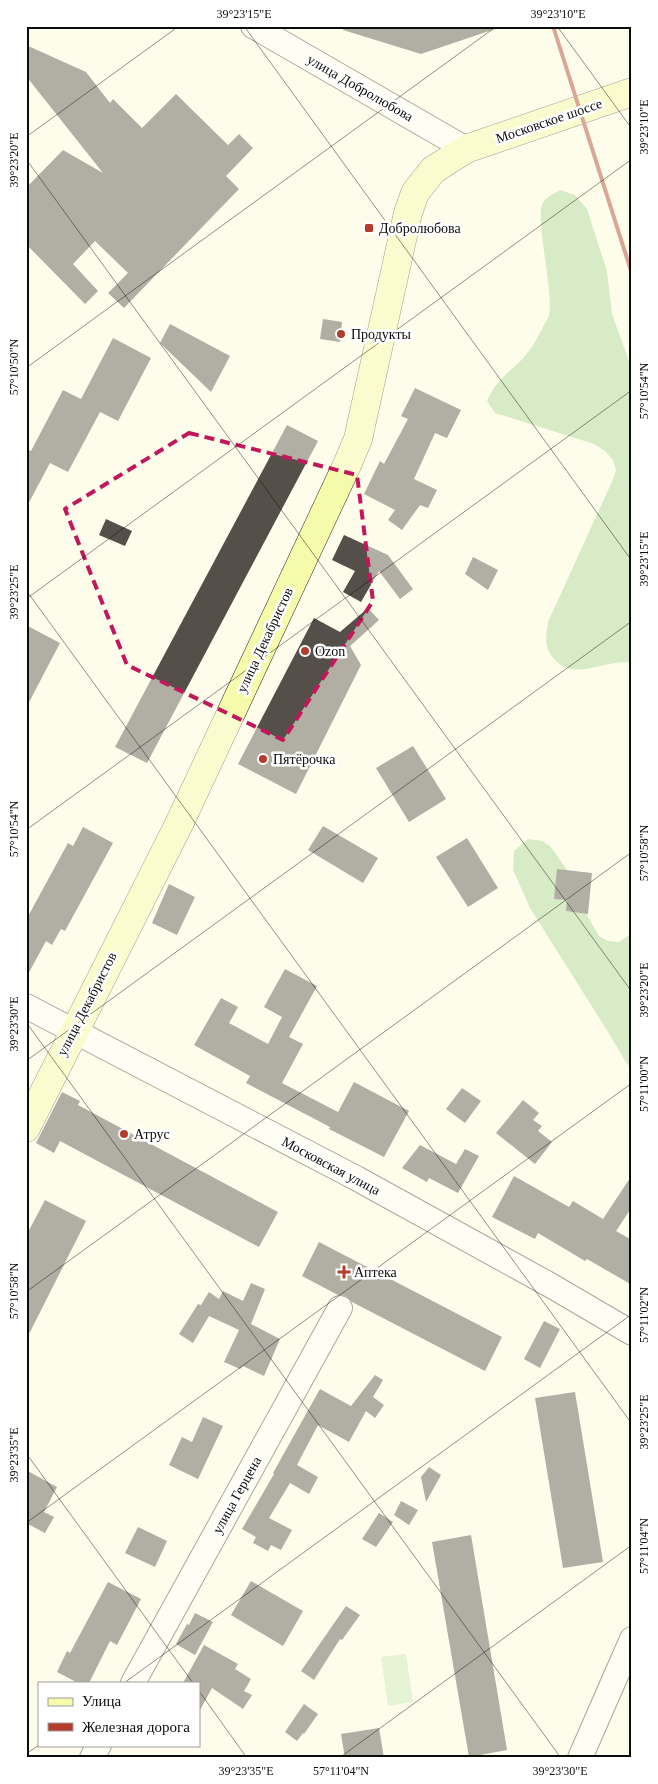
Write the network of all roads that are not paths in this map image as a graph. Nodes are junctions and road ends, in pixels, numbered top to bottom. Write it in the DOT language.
graph roads {
  1 [pos="253,26"];
  2 [pos="628,99"];
  3 [pos="466,149"];
  4 [pos="26,1006"];
  5 [pos="73,1032"];
  6 [pos="26,1128"];
  7 [pos="340,1308"];
  8 [pos="632,1332"];
  9 [pos="632,1638"];
  10 [pos="134,1682"];
  11 [pos="98,1746"];
  12 [pos="92,1758"];
  13 [pos="580,1758"];
  1 -- 3 [label="street, улица Добролюбова"];
  2 -- 3 [label="street, Московское шоссе"];
  3 -- 5 [label="street, улица Декабристов"];
  4 -- 5 [label="street, Московская улица"];
  5 -- 6 [label="street, улица Декабристов"];
  5 -- 8 [label="street, Московская улица"];
  7 -- 10 [label="street, улица Герцена"];
  9 -- 13 [label="street"];
  11 -- 12 [label="street"];
}
